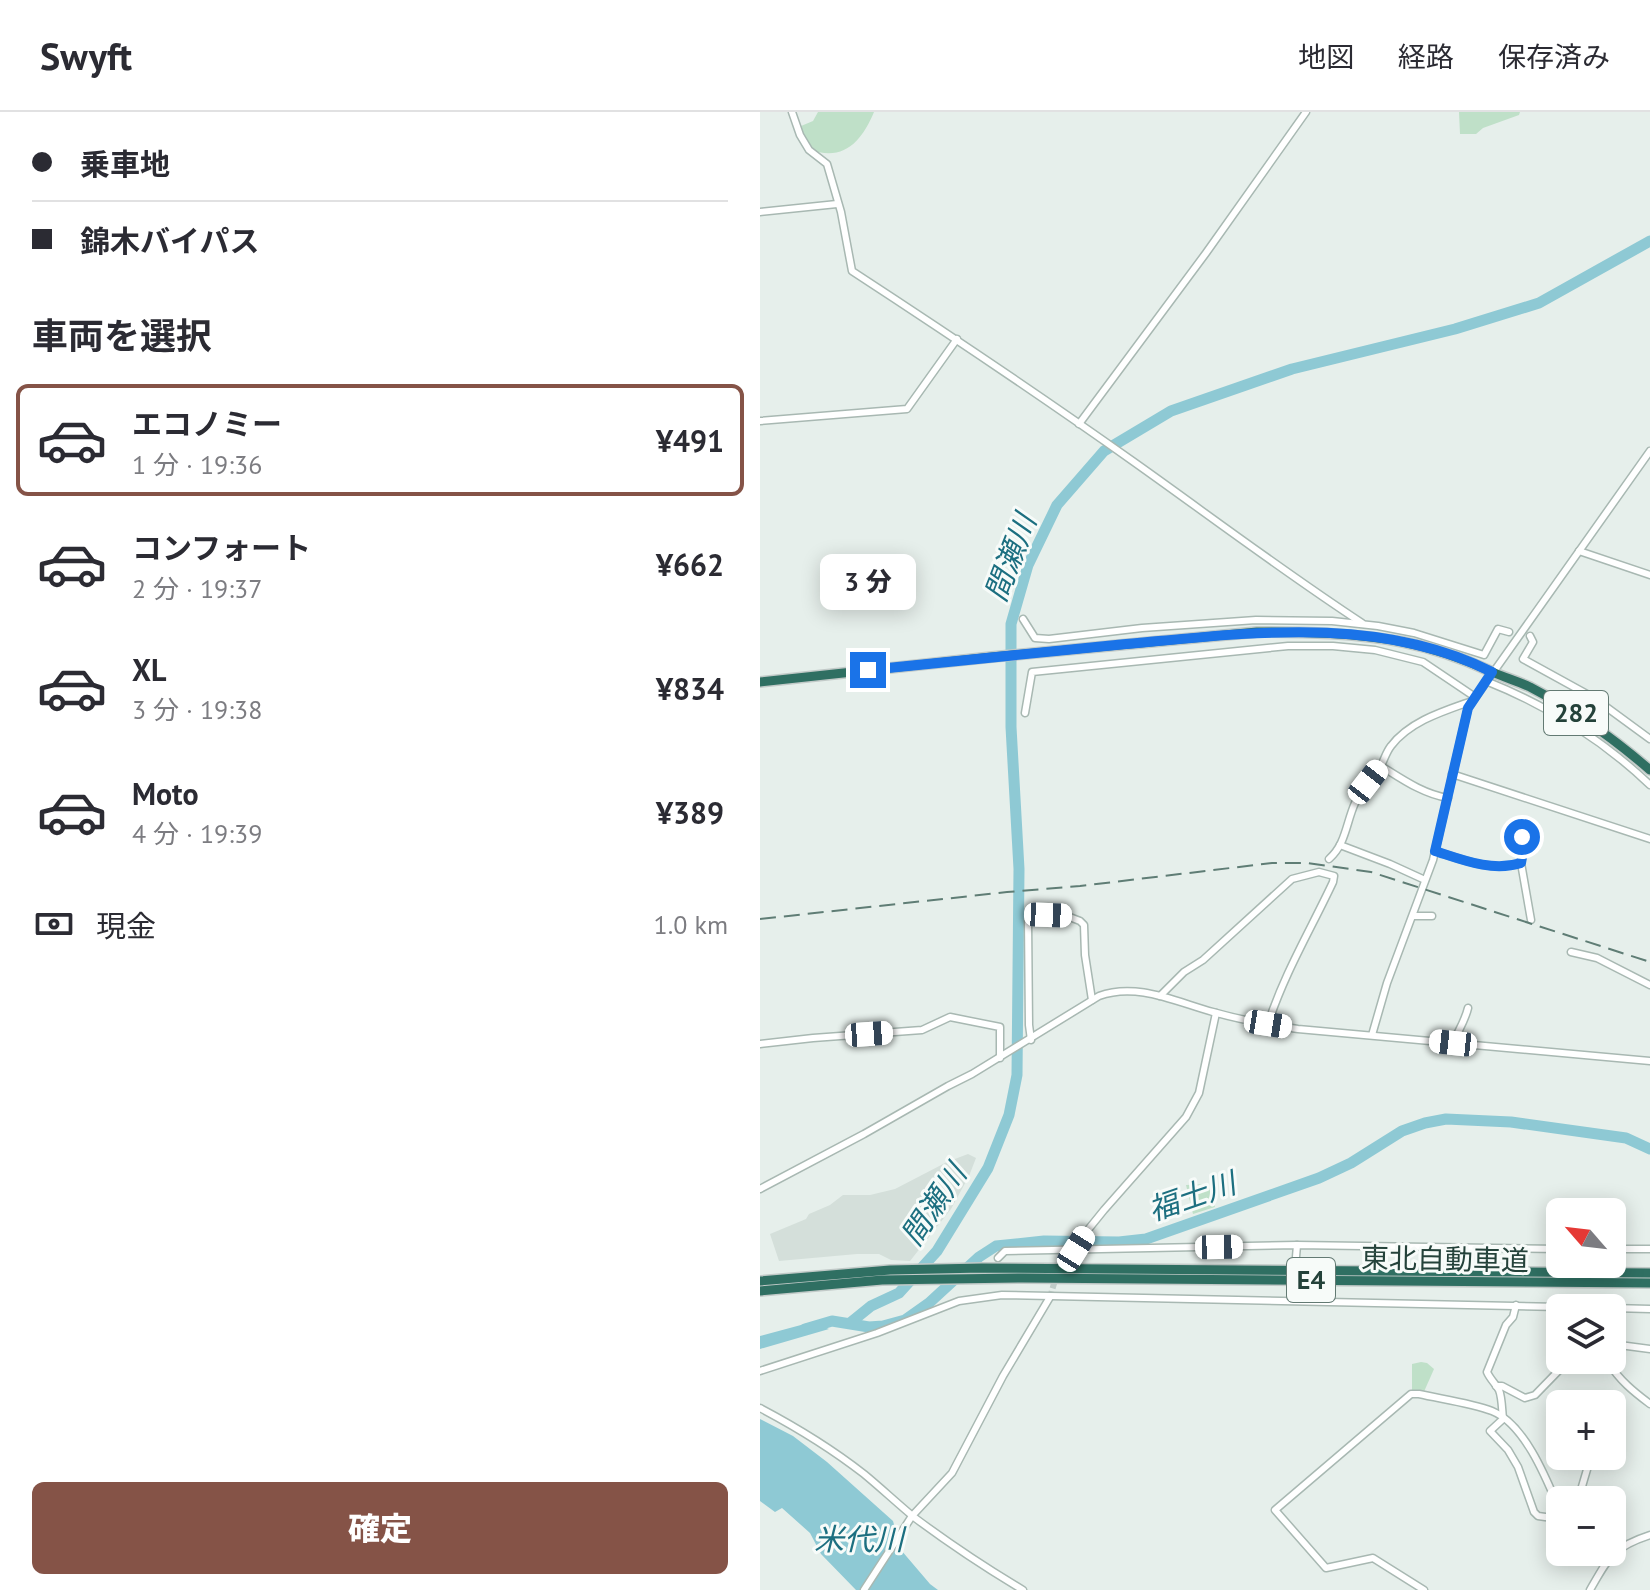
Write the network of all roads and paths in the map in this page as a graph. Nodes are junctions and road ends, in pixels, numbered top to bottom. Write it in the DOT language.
graph roads {
  1 [pos="792,112"];
  2 [pos="1306,112"];
  3 [pos="837,204"];
  4 [pos="760,212"];
  5 [pos="957,339"];
  6 [pos="760,421"];
  7 [pos="1079,424"];
  8 [pos="1650,451"];
  9 [pos="1579,551"];
  10 [pos="1650,575"];
  11 [pos="1023,619"];
  12 [pos="1362,623"];
  13 [pos="1509,632"];
  14 [pos="1530,636"];
  15 [pos="1489,676"];
  16 [pos="760,682"];
  17 [pos="1473,699"];
  18 [pos="1025,713"];
  19 [pos="1650,739"];
  20 [pos="1381,766"];
  21 [pos="1650,770"];
  22 [pos="1452,774"];
  23 [pos="1650,785"];
  24 [pos="1448,798"];
  25 [pos="1513,833"];
  26 [pos="1650,839"];
  27 [pos="1340,845"];
  28 [pos="1435,851"];
  29 [pos="1329,859"];
  30 [pos="1521,863"];
  31 [pos="1425,880"];
  32 [pos="1413,916"];
  33 [pos="1432,916"];
  34 [pos="1531,920"];
  35 [pos="1571,952"];
  36 [pos="1650,985"];
  37 [pos="1160,996"];
  38 [pos="1092,1000"];
  39 [pos="1468,1008"];
  40 [pos="1216,1013"];
  41 [pos="1268,1024"];
  42 [pos="1372,1035"];
  43 [pos="1029,1041"];
  44 [pos="1453,1043"];
  45 [pos="760,1044"];
  46 [pos="1003,1056"];
  47 [pos="1650,1060"];
  48 [pos="760,1179"];
  49 [pos="762,1189"];
  50 [pos="1297,1245"];
  51 [pos="1076,1249"];
  52 [pos="1546,1249"];
  53 [pos="1626,1249"];
  54 [pos="1650,1249"];
  55 [pos="1296,1257"];
  56 [pos="998,1258"];
  57 [pos="1072,1258"];
  58 [pos="1650,1273"];
  59 [pos="760,1281"];
  60 [pos="1650,1283"];
  61 [pos="760,1291"];
  62 [pos="1050,1297"];
  63 [pos="1516,1305"];
  64 [pos="1546,1306"];
  65 [pos="1626,1308"];
  66 [pos="1650,1309"];
  67 [pos="1626,1346"];
  68 [pos="1650,1349"];
  69 [pos="760,1371"];
  70 [pos="1555,1374"];
  71 [pos="1615,1374"];
  72 [pos="1496,1386"];
  73 [pos="1650,1404"];
  74 [pos="760,1408"];
  75 [pos="1503,1419"];
  76 [pos="1549,1486"];
  77 [pos="912,1516"];
  78 [pos="1546,1517"];
  79 [pos="1650,1535"];
  80 [pos="1626,1544"];
  81 [pos="1604,1566"];
  82 [pos="864,1590"];
  83 [pos="1023,1590"];
  84 [pos="1424,1590"];
  85 [pos="1590,1590"];
  1 -- 3 [label="street"];
  2 -- 7 [label="street"];
  3 -- 4 [label="street"];
  3 -- 5 [label="street"];
  5 -- 6 [label="street"];
  5 -- 7 [label="street"];
  7 -- 12 [label="street"];
  8 -- 9 [label="street"];
  9 -- 10 [label="street"];
  9 -- 15 [label="street"];
  11 -- 12 [label="street"];
  12 -- 13 [label="street"];
  14 -- 19 [label="street"];
  15 -- 16 [label="highway, 282"];
  15 -- 17 [label="street"];
  15 -- 21 [label="highway, 282"];
  15 -- 23 [label="street"];
  17 -- 18 [label="street"];
  17 -- 20 [label="street"];
  17 -- 22 [label="street"];
  20 -- 24 [label="street"];
  20 -- 27 [label="street"];
  22 -- 24 [label="street"];
  22 -- 26 [label="street"];
  24 -- 28 [label="street"];
  25 -- 30 [label="street"];
  27 -- 29 [label="street"];
  27 -- 31 [label="street"];
  28 -- 30 [label="street"];
  28 -- 31 [label="street"];
  30 -- 34 [label="street"];
  31 -- 32 [label="street"];
  32 -- 33 [label="street"];
  32 -- 42 [label="street"];
  35 -- 36 [label="street"];
  37 -- 38 [label="street"];
  37 -- 40 [label="street"];
  37 -- 41 [label="street"];
  38 -- 43 [label="street"];
  38 -- 43 [label="street"];
  39 -- 44 [label="street"];
  40 -- 41 [label="street"];
  40 -- 51 [label="street"];
  41 -- 42 [label="street"];
  42 -- 44 [label="street"];
  43 -- 46 [label="street"];
  44 -- 47 [label="street"];
  45 -- 46 [label="street"];
  46 -- 49 [label="street"];
  48 -- 49 [label="street"];
  50 -- 51 [label="street"];
  50 -- 52 [label="street"];
  50 -- 55 [label="street"];
  51 -- 56 [label="street"];
  51 -- 57 [label="street"];
  53 -- 54 [label="street"];
  58 -- 59 [label="highway, 東北自動車道 / E4"];
  60 -- 61 [label="highway, 東北自動車道 / E4"];
  62 -- 63 [label="street"];
  62 -- 69 [label="street"];
  62 -- 77 [label="street"];
  63 -- 64 [label="street"];
  63 -- 72 [label="street"];
  65 -- 66 [label="street"];
  67 -- 68 [label="street"];
  70 -- 72 [label="street"];
  71 -- 73 [label="street"];
  72 -- 75 [label="street"];
  74 -- 77 [label="street"];
  75 -- 76 [label="street"];
  75 -- 78 [label="street"];
  75 -- 84 [label="street"];
  77 -- 82 [label="street"];
  77 -- 83 [label="street"];
  79 -- 80 [label="street"];
  81 -- 85 [label="street"];
}
